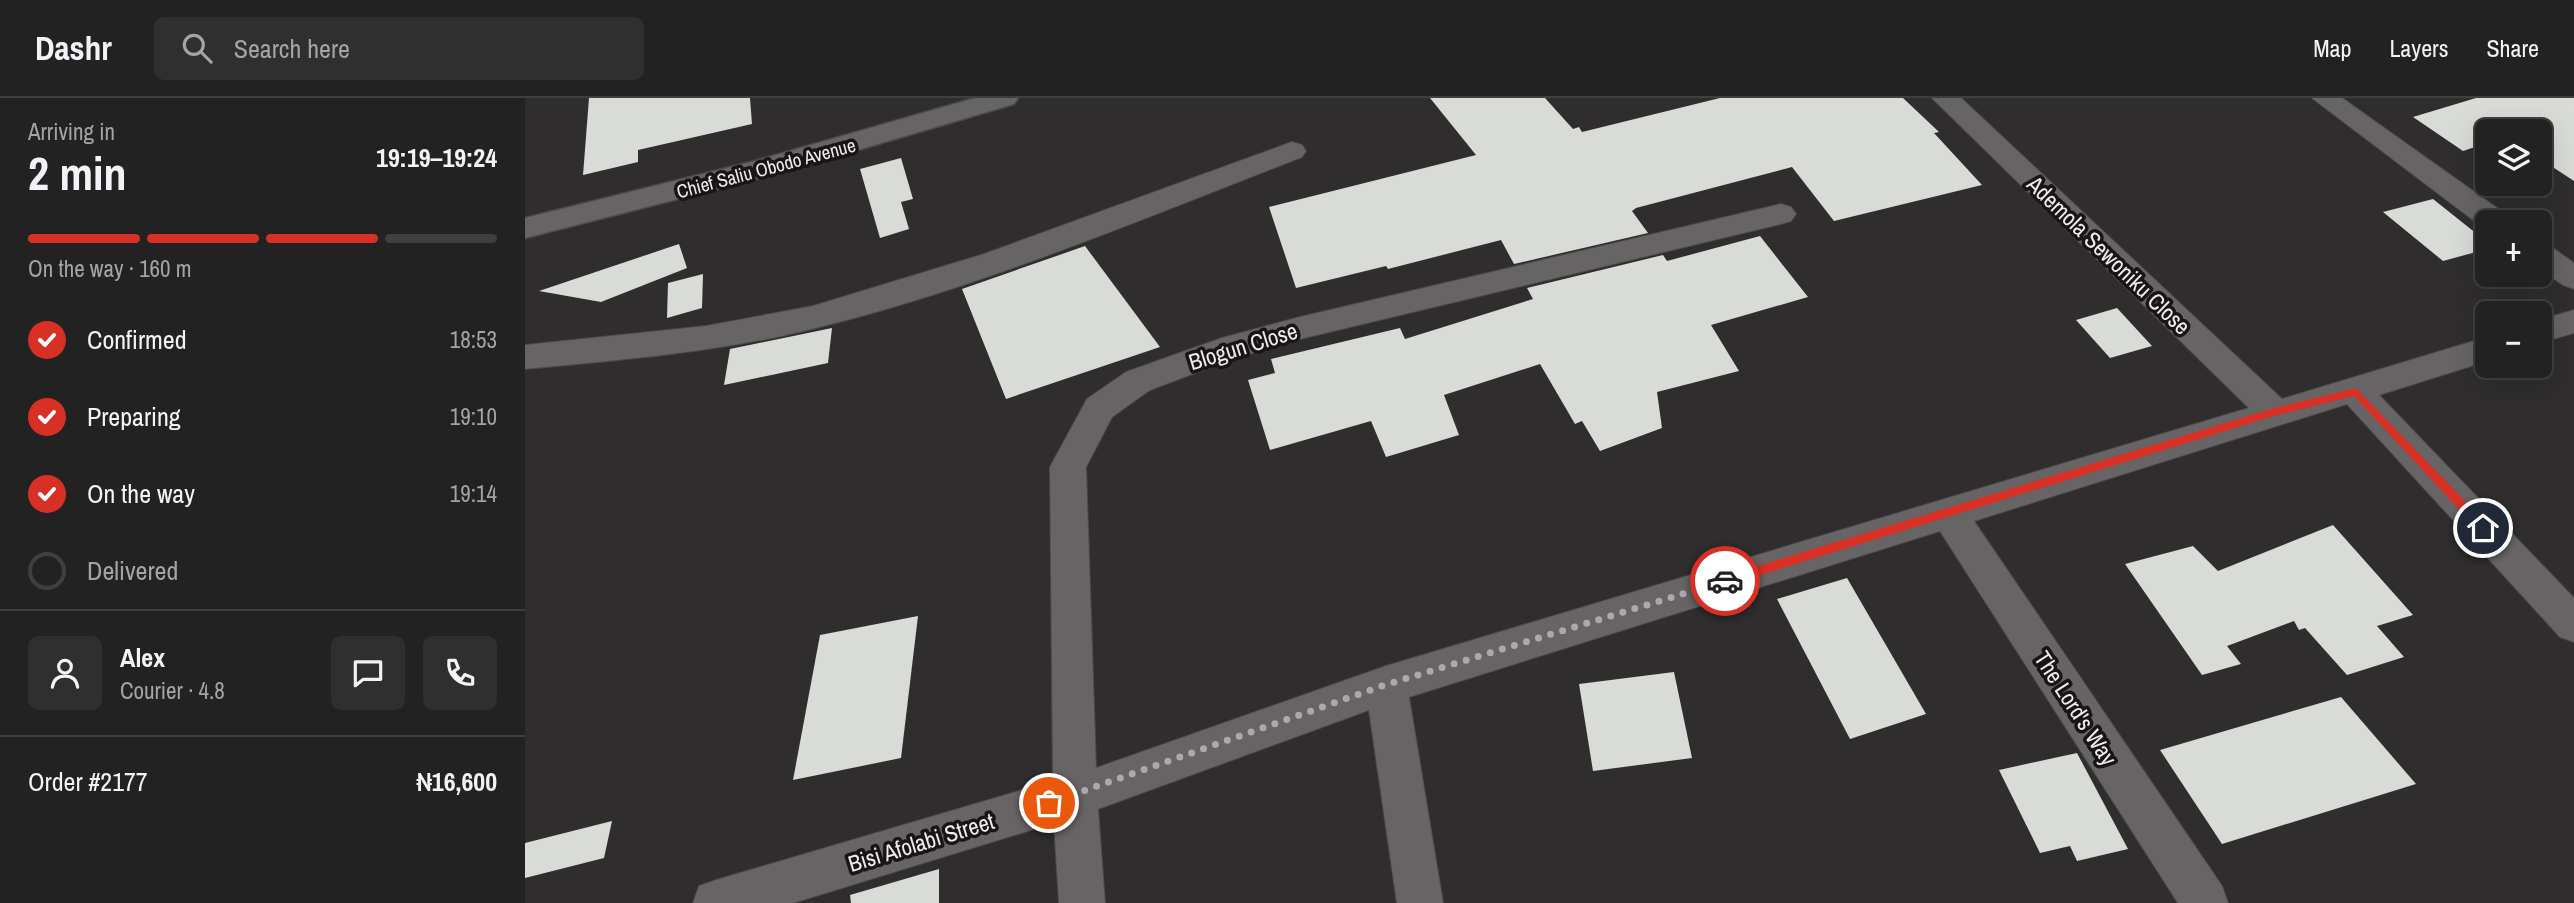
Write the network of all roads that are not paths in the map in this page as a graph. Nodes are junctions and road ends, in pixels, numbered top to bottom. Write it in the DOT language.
graph roads {
  1 [pos="1004,98"];
  2 [pos="1945,98"];
  3 [pos="2325,98"];
  4 [pos="1292,151"];
  5 [pos="2479,210"];
  6 [pos="1781,214"];
  7 [pos="525,228"];
  8 [pos="2552,262"];
  9 [pos="2574,278"];
  10 [pos="2574,321"];
  11 [pos="2552,328"];
  12 [pos="2475,353"];
  13 [pos="525,357"];
  14 [pos="2356,392"];
  15 [pos="2274,412"];
  16 [pos="1948,513"];
  17 [pos="2574,625"];
  18 [pos="1385,685"];
  19 [pos="1075,796"];
  20 [pos="716,903"];
  21 [pos="1082,903"];
  22 [pos="1420,903"];
  23 [pos="2205,903"];
  1 -- 7 [label="street, Chief Saliu Obodo Avenue"];
  2 -- 15 [label="street, Ademola Sewoniku Close"];
  3 -- 5 [label="street"];
  4 -- 13 [label="street"];
  6 -- 19 [label="street, Blogun Close"];
  8 -- 9 [label="street"];
  10 -- 11 [label="street"];
  12 -- 14 [label="street, Bisi Afolabi Street"];
  14 -- 15 [label="street, Bisi Afolabi Street"];
  14 -- 17 [label="street"];
  15 -- 16 [label="street, Bisi Afolabi Street"];
  16 -- 18 [label="street, Bisi Afolabi Street"];
  16 -- 23 [label="street, The Lord's Way"];
  18 -- 19 [label="street, Bisi Afolabi Street"];
  18 -- 22 [label="street"];
  19 -- 20 [label="street, Bisi Afolabi Street"];
  19 -- 21 [label="street, Blogun Close"];
}
